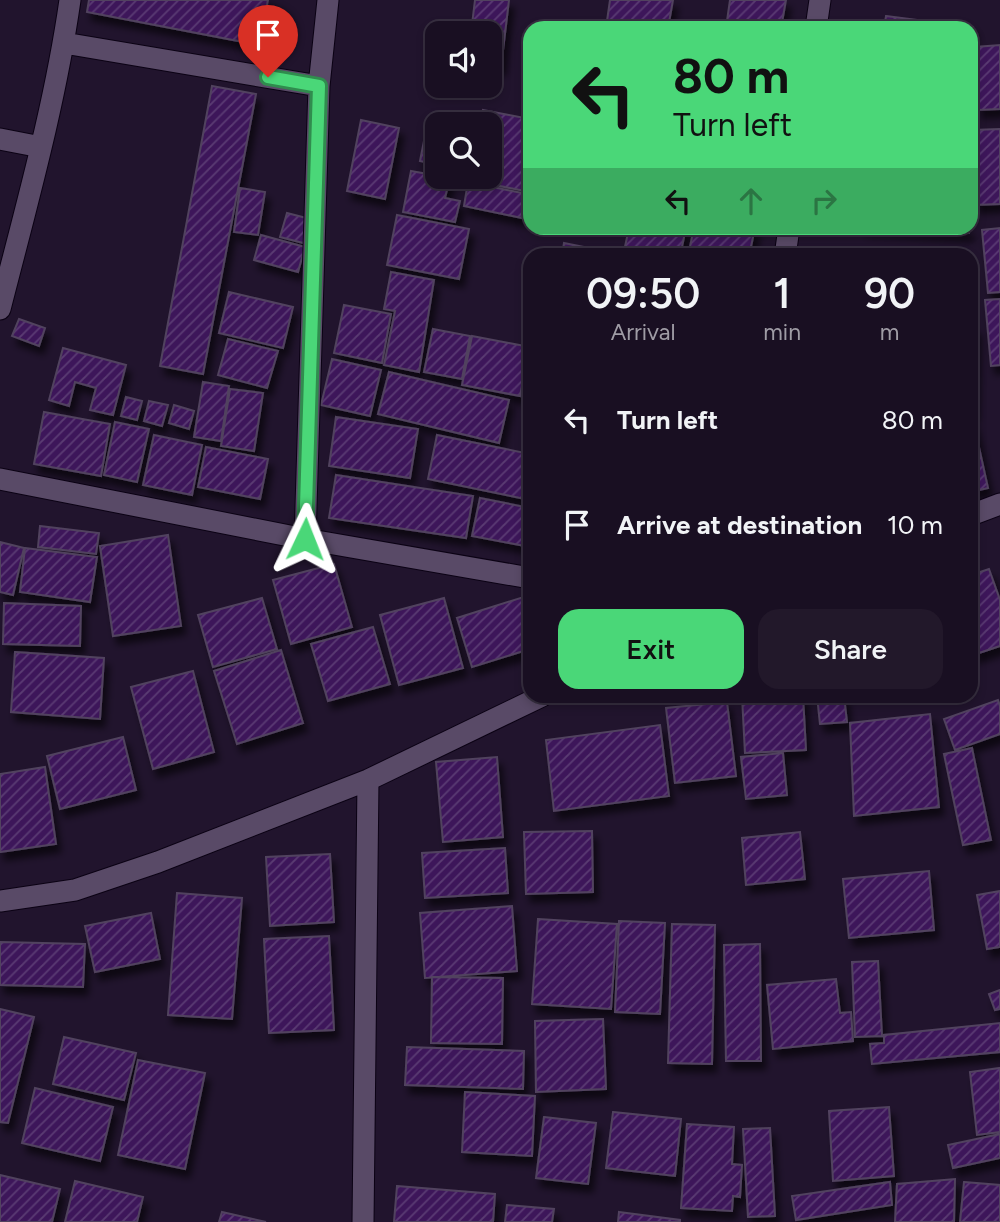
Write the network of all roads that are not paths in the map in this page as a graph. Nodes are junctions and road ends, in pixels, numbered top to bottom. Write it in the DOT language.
graph roads {
  1 [pos="70,0"];
  2 [pos="328,0"];
  3 [pos="821,0"];
  4 [pos="817,21"];
  5 [pos="64,43"];
  6 [pos="319,86"];
  7 [pos="0,139"];
  8 [pos="41,147"];
  9 [pos="0,309"];
  10 [pos="0,479"];
  11 [pos="1000,504"];
  12 [pos="978,512"];
  13 [pos="305,539"];
  14 [pos="523,577"];
  15 [pos="527,703"];
  16 [pos="368,780"];
  17 [pos="0,901"];
  18 [pos="363,1222"];
  1 -- 5 [label="street"];
  2 -- 6 [label="street"];
  3 -- 4 [label="street"];
  5 -- 6 [label="street"];
  5 -- 8 [label="street"];
  6 -- 13 [label="street"];
  7 -- 8 [label="street"];
  8 -- 9 [label="street"];
  10 -- 13 [label="street"];
  11 -- 12 [label="street"];
  13 -- 14 [label="street"];
  15 -- 16 [label="street"];
  16 -- 17 [label="street"];
  16 -- 18 [label="street"];
}
